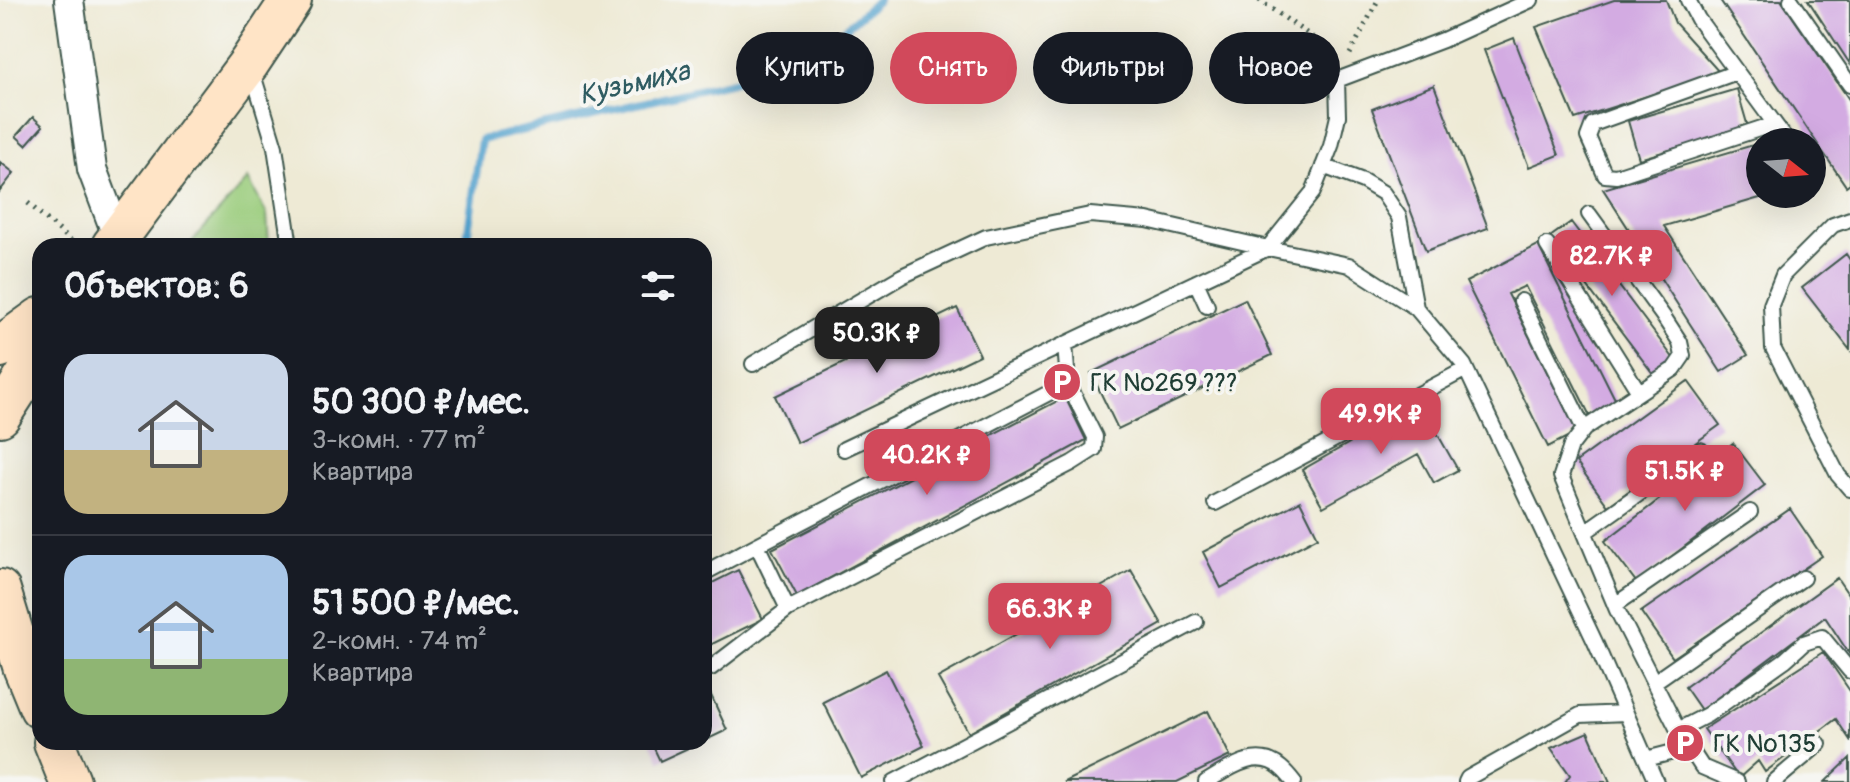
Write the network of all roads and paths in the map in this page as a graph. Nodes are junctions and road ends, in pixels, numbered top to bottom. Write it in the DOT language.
graph roads {
  1 [pos="69,0"];
  2 [pos="291,0"];
  3 [pos="1259,0"];
  4 [pos="1378,0"];
  5 [pos="1531,0"];
  6 [pos="1688,0"];
  7 [pos="1791,0"];
  8 [pos="1305,32"];
  9 [pos="249,63"];
  10 [pos="1737,72"];
  11 [pos="1340,74"];
  12 [pos="1340,79"];
  13 [pos="1850,85"];
  14 [pos="1338,104"];
  15 [pos="1774,124"];
  16 [pos="1777,128"];
  17 [pos="1323,166"];
  18 [pos="28,203"];
  19 [pos="1589,214"];
  20 [pos="1850,219"];
  21 [pos="68,238"];
  22 [pos="114,238"];
  23 [pos="118,238"];
  24 [pos="289,238"];
  25 [pos="1547,245"];
  26 [pos="1268,248"];
  27 [pos="1196,282"];
  28 [pos="1521,301"];
  29 [pos="1207,306"];
  30 [pos="1416,308"];
  31 [pos="32,324"];
  32 [pos="1065,344"];
  33 [pos="0,347"];
  34 [pos="753,364"];
  35 [pos="32,366"];
  36 [pos="1466,369"];
  37 [pos="1068,383"];
  38 [pos="1639,392"];
  39 [pos="0,416"];
  40 [pos="1584,429"];
  41 [pos="844,449"];
  42 [pos="1701,450"];
  43 [pos="1850,489"];
  44 [pos="1215,503"];
  45 [pos="1750,512"];
  46 [pos="1585,532"];
  47 [pos="757,545"];
  48 [pos="712,569"];
  49 [pos="1803,578"];
  50 [pos="0,590"];
  51 [pos="1615,605"];
  52 [pos="788,609"];
  53 [pos="1196,622"];
  54 [pos="0,632"];
  55 [pos="712,667"];
  56 [pos="24,669"];
  57 [pos="1850,671"];
  58 [pos="1654,682"];
  59 [pos="32,688"];
  60 [pos="1626,713"];
  61 [pos="1678,730"];
  62 [pos="1819,744"];
  63 [pos="1689,748"];
  64 [pos="57,750"];
  65 [pos="1646,759"];
  66 [pos="68,781"];
  67 [pos="894,782"];
  68 [pos="1206,782"];
  69 [pos="1294,782"];
  70 [pos="1466,782"];
  71 [pos="1656,782"];
  72 [pos="1737,782"];
  73 [pos="1774,782"];
  1 -- 22 [label="street"];
  2 -- 9 [label="main road"];
  3 -- 8 [label="path"];
  4 -- 11 [label="path"];
  5 -- 12 [label="lane"];
  6 -- 10 [label="lane"];
  7 -- 13 [label="lane"];
  9 -- 23 [label="main road"];
  9 -- 24 [label="lane"];
  10 -- 15 [label="lane"];
  10 -- 15 [label="lane"];
  14 -- 17 [label="lane"];
  15 -- 16 [label="lane"];
  17 -- 26 [label="lane"];
  17 -- 30 [label="lane"];
  18 -- 21 [label="path"];
  19 -- 38 [label="lane"];
  20 -- 43 [label="lane"];
  25 -- 38 [label="lane"];
  26 -- 27 [label="lane"];
  26 -- 30 [label="lane"];
  26 -- 34 [label="lane"];
  27 -- 29 [label="lane"];
  27 -- 32 [label="lane"];
  28 -- 40 [label="lane"];
  30 -- 36 [label="lane"];
  31 -- 33 [label="main road"];
  32 -- 37 [label="lane"];
  32 -- 41 [label="lane"];
  35 -- 39 [label="main road"];
  36 -- 44 [label="lane"];
  36 -- 60 [label="lane"];
  37 -- 47 [label="lane"];
  37 -- 52 [label="lane"];
  38 -- 40 [label="lane"];
  40 -- 46 [label="lane"];
  42 -- 46 [label="lane"];
  45 -- 51 [label="lane"];
  46 -- 51 [label="lane"];
  47 -- 48 [label="lane"];
  47 -- 52 [label="lane"];
  49 -- 58 [label="lane"];
  50 -- 56 [label="main road"];
  51 -- 58 [label="lane"];
  52 -- 55 [label="lane"];
  53 -- 67 [label="lane"];
  54 -- 56 [label="main road"];
  56 -- 59 [label="main road"];
  57 -- 61 [label="lane"];
  58 -- 61 [label="lane"];
  60 -- 65 [label="lane"];
  60 -- 70 [label="lane"];
  61 -- 63 [label="lane"];
  62 -- 73 [label="lane"];
  63 -- 65 [label="lane"];
  63 -- 72 [label="lane"];
  64 -- 66 [label="main road"];
  65 -- 71 [label="lane"];
  68 -- 69 [label="lane"];
}
